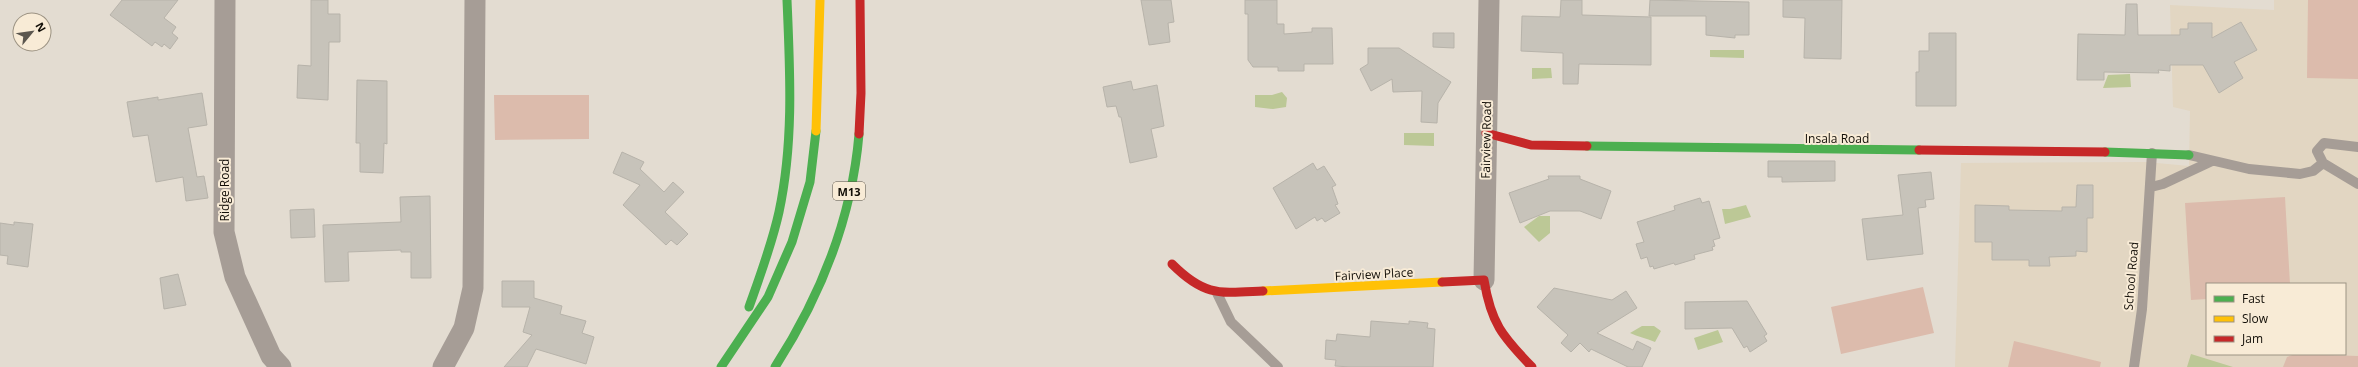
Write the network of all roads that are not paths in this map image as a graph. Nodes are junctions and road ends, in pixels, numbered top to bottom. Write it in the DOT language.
graph roads {
  1 [pos="225,0"];
  2 [pos="475,0"];
  3 [pos="787,0"];
  4 [pos="820,0"];
  5 [pos="860,0"];
  6 [pos="1489,0"];
  7 [pos="1486,133"];
  8 [pos="2358,147"];
  9 [pos="2152,153"];
  10 [pos="2189,155"];
  11 [pos="2212,161"];
  12 [pos="2323,163"];
  13 [pos="2358,184"];
  14 [pos="2151,187"];
  15 [pos="1172,264"];
  16 [pos="1484,280"];
  17 [pos="1217,293"];
  18 [pos="736,344"];
  19 [pos="280,367"];
  20 [pos="443,367"];
  21 [pos="722,367"];
  22 [pos="775,367"];
  23 [pos="1278,367"];
  24 [pos="1532,367"];
  25 [pos="2134,367"];
  1 -- 19 [label="street, Ridge Road"];
  2 -- 20 [label="street"];
  3 -- 18 [label="main road"];
  4 -- 18 [label="main road"];
  5 -- 22 [label="main road, M13"];
  6 -- 7 [label="street, Fairview Road"];
  7 -- 9 [label="main road, Insala Road"];
  7 -- 16 [label="street, Fairview Road"];
  8 -- 12 [label="lane"];
  9 -- 10 [label="main road, Insala Road"];
  9 -- 14 [label="lane, School Road"];
  10 -- 11 [label="lane"];
  11 -- 12 [label="lane"];
  11 -- 14 [label="lane"];
  12 -- 13 [label="lane"];
  14 -- 25 [label="lane, School Road"];
  15 -- 17 [label="main road, Fairview Place"];
  16 -- 17 [label="main road, Fairview Place"];
  16 -- 24 [label="main road"];
  17 -- 23 [label="lane"];
  18 -- 21 [label="main road"];
}
